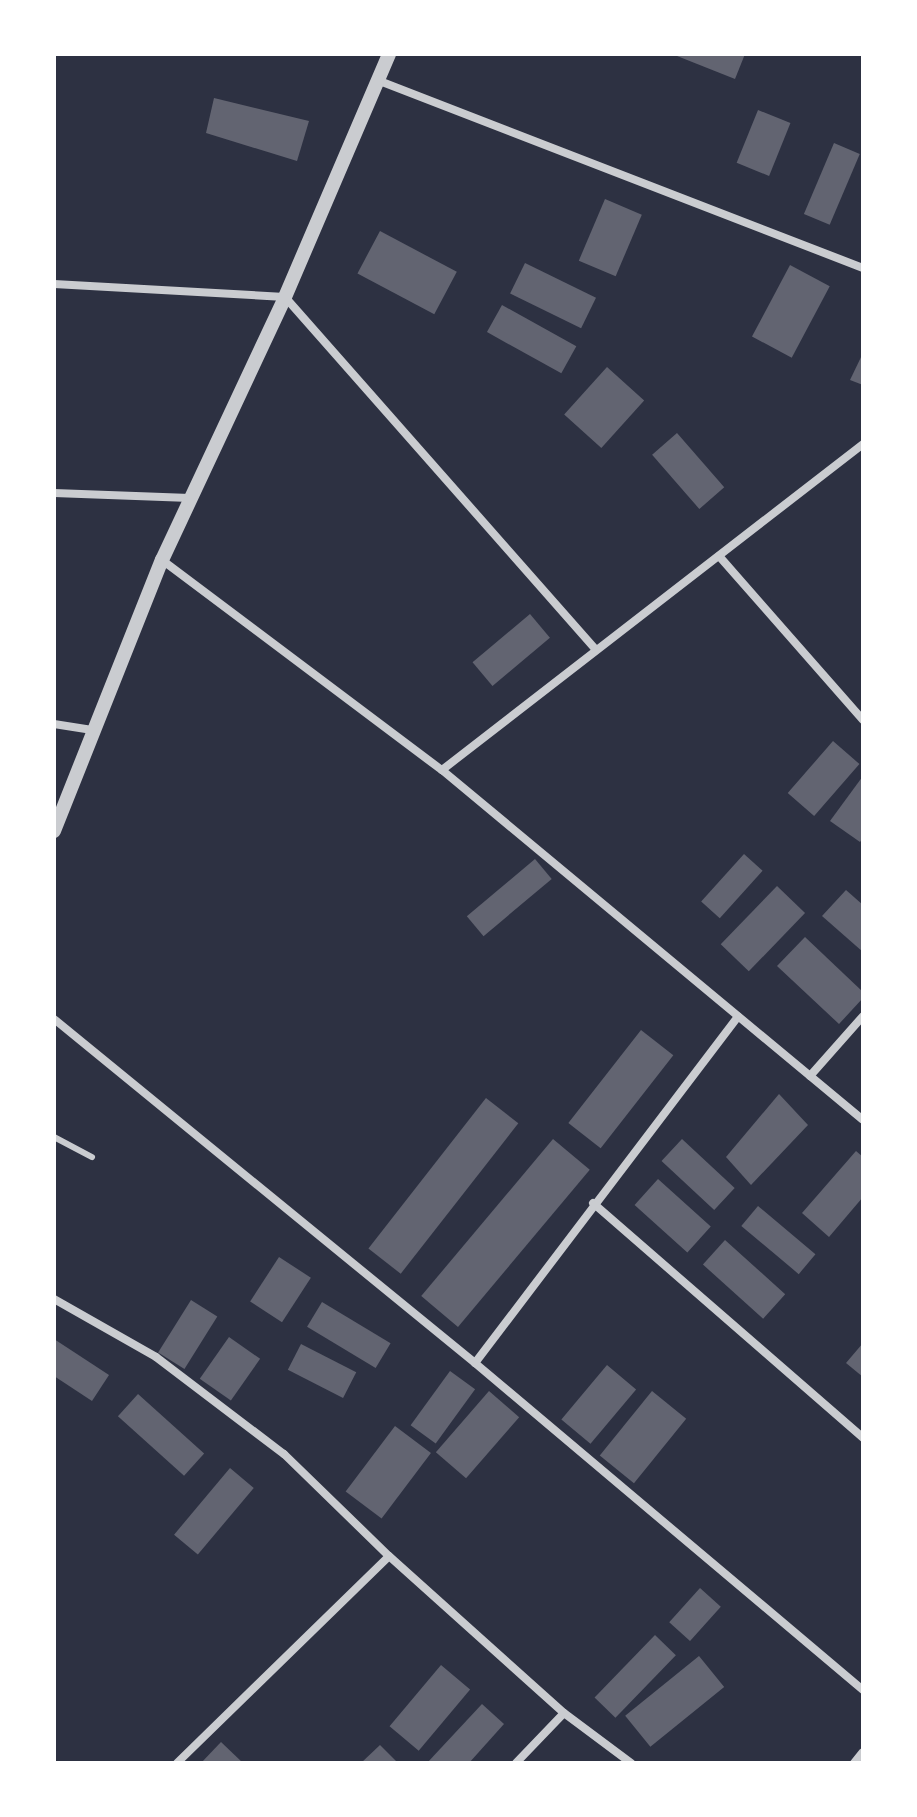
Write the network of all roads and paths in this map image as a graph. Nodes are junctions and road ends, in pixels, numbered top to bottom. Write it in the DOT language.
graph roads {
  1 [pos="389,54"];
  2 [pos="377,80"];
  3 [pos="863,268"];
  4 [pos="54,284"];
  5 [pos="285,297"];
  6 [pos="863,444"];
  7 [pos="54,493"];
  8 [pos="190,498"];
  9 [pos="719,556"];
  10 [pos="162,560"];
  11 [pos="596,650"];
  12 [pos="863,720"];
  13 [pos="54,724"];
  14 [pos="91,730"];
  15 [pos="442,770"];
  16 [pos="54,831"];
  17 [pos="738,1016"];
  18 [pos="863,1016"];
  19 [pos="54,1019"];
  20 [pos="810,1076"];
  21 [pos="863,1120"];
  22 [pos="54,1137"];
  23 [pos="92,1157"];
  24 [pos="593,1203"];
  25 [pos="54,1299"];
  26 [pos="475,1363"];
  27 [pos="863,1438"];
  28 [pos="389,1556"];
  29 [pos="863,1690"];
  30 [pos="564,1713"];
  31 [pos="863,1752"];
  32 [pos="177,1763"];
  33 [pos="516,1763"];
  34 [pos="631,1763"];
  35 [pos="854,1763"];
  1 -- 2 [label="street"];
  2 -- 3 [label="street"];
  2 -- 5 [label="street"];
  4 -- 5 [label="street"];
  5 -- 8 [label="street"];
  5 -- 11 [label="street"];
  6 -- 9 [label="street"];
  7 -- 8 [label="street"];
  8 -- 10 [label="street"];
  9 -- 11 [label="street"];
  9 -- 12 [label="street"];
  10 -- 14 [label="street"];
  10 -- 15 [label="street"];
  11 -- 15 [label="street"];
  13 -- 14 [label="street"];
  14 -- 16 [label="street"];
  15 -- 17 [label="street"];
  17 -- 20 [label="street"];
  17 -- 24 [label="street"];
  18 -- 20 [label="street"];
  19 -- 26 [label="street"];
  20 -- 21 [label="street"];
  22 -- 23 [label="lane"];
  24 -- 26 [label="street"];
  24 -- 27 [label="street"];
  25 -- 28 [label="street"];
  26 -- 29 [label="street"];
  28 -- 30 [label="street"];
  28 -- 32 [label="street"];
  30 -- 33 [label="street"];
  30 -- 34 [label="street"];
  31 -- 35 [label="street"];
}
